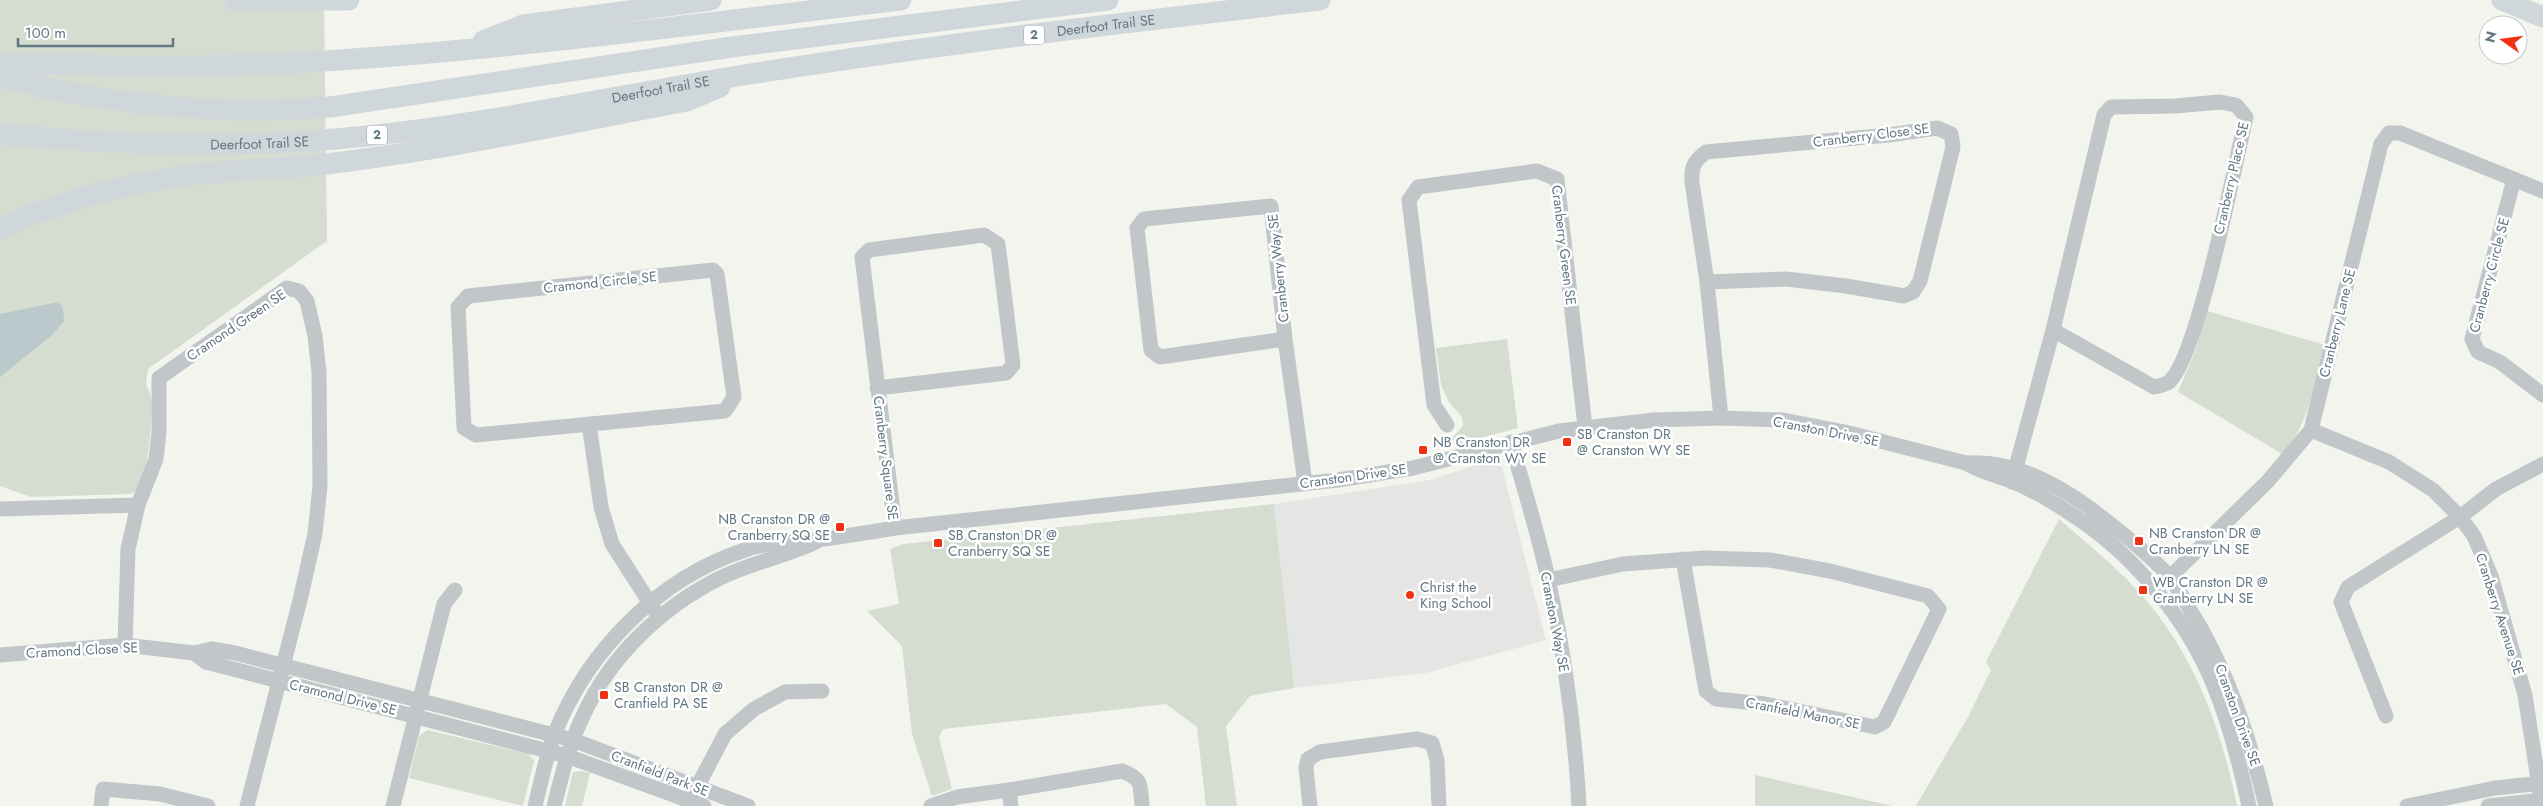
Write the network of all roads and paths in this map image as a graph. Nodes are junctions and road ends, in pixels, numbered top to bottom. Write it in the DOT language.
graph roads {
  1 [pos="235,0"];
  2 [pos="349,0"];
  3 [pos="711,0"];
  4 [pos="901,0"];
  5 [pos="1108,0"];
  6 [pos="1320,0"];
  7 [pos="2502,0"];
  8 [pos="2520,0"];
  9 [pos="2543,7"];
  10 [pos="2543,17"];
  11 [pos="460,51"];
  12 [pos="0,63"];
  13 [pos="749,74"];
  14 [pos="0,76"];
  15 [pos="0,134"];
  16 [pos="2514,180"];
  17 [pos="2543,191"];
  18 [pos="0,229"];
  19 [pos="1707,282"];
  20 [pos="2052,330"];
  21 [pos="1285,339"];
  22 [pos="877,388"];
  23 [pos="2543,395"];
  24 [pos="1721,418"];
  25 [pos="589,424"];
  26 [pos="1447,425"];
  27 [pos="1585,426"];
  28 [pos="2311,430"];
  29 [pos="1511,442"];
  30 [pos="2543,464"];
  31 [pos="2013,475"];
  32 [pos="1305,483"];
  33 [pos="138,505"];
  34 [pos="0,509"];
  35 [pos="2460,517"];
  36 [pos="895,528"];
  37 [pos="824,539"];
  38 [pos="1683,559"];
  39 [pos="2170,577"];
  40 [pos="1548,580"];
  41 [pos="2156,587"];
  42 [pos="455,590"];
  43 [pos="648,603"];
  44 [pos="659,616"];
  45 [pos="126,645"];
  46 [pos="194,653"];
  47 [pos="0,655"];
  48 [pos="283,665"];
  49 [pos="279,681"];
  50 [pos="822,691"];
  51 [pos="418,700"];
  52 [pos="415,716"];
  53 [pos="2386,716"];
  54 [pos="554,735"];
  55 [pos="573,740"];
  56 [pos="549,751"];
  57 [pos="567,756"];
  58 [pos="2541,783"];
  59 [pos="1009,790"];
  60 [pos="697,798"];
  61 [pos="2542,800"];
  62 [pos="101,806"];
  63 [pos="208,806"];
  64 [pos="247,806"];
  65 [pos="393,806"];
  66 [pos="535,806"];
  67 [pos="554,806"];
  68 [pos="748,806"];
  69 [pos="931,806"];
  70 [pos="1011,806"];
  71 [pos="1142,806"];
  72 [pos="1310,806"];
  73 [pos="1439,806"];
  74 [pos="1579,806"];
  75 [pos="2249,806"];
  76 [pos="2266,806"];
  77 [pos="2407,806"];
  78 [pos="2488,806"];
  1 -- 2 [label="highway"];
  3 -- 11 [label="highway"];
  4 -- 11 [label="highway"];
  5 -- 14 [label="highway"];
  6 -- 13 [label="highway, Deerfoot Trail SE / 2"];
  7 -- 10 [label="highway"];
  8 -- 9 [label="highway"];
  11 -- 12 [label="highway"];
  13 -- 15 [label="highway, Deerfoot Trail SE / 2"];
  13 -- 18 [label="highway"];
  16 -- 17 [label="street"];
  16 -- 23 [label="street, Cranberry Circle SE"];
  16 -- 28 [label="street, Cranberry Lane SE"];
  19 -- 19 [label="street, Cranberry Close SE"];
  19 -- 24 [label="street, Cranberry Close SE"];
  20 -- 20 [label="street, Cranberry Place SE"];
  20 -- 31 [label="street, Cranberry Place SE"];
  21 -- 21 [label="street, Cranberry Way SE"];
  21 -- 32 [label="street, Cranberry Way SE"];
  22 -- 22 [label="street, Cranberry Square SE"];
  22 -- 36 [label="street, Cranberry Square SE"];
  24 -- 27 [label="street, Cranston Drive SE"];
  24 -- 31 [label="street, Cranston Drive SE"];
  25 -- 25 [label="street, Cramond Circle SE"];
  25 -- 43 [label="street"];
  26 -- 27 [label="street, Cranberry Green SE"];
  27 -- 29 [label="street, Cranston Drive SE"];
  28 -- 35 [label="street, Cranberry Avenue SE"];
  28 -- 39 [label="street, Cranberry Lane SE"];
  29 -- 32 [label="street, Cranston Drive SE"];
  29 -- 40 [label="street, Cranston Way SE"];
  30 -- 35 [label="street"];
  31 -- 39 [label="street, Cranston Drive SE"];
  31 -- 41 [label="street, Cranston Drive SE"];
  32 -- 36 [label="street, Cranston Drive SE"];
  33 -- 34 [label="street"];
  33 -- 45 [label="street, Cramond Green SE"];
  33 -- 48 [label="street, Cramond Green SE"];
  35 -- 53 [label="street"];
  35 -- 58 [label="street, Cranberry Avenue SE"];
  36 -- 37 [label="street, Cranston Drive SE"];
  37 -- 43 [label="street, Cranston Drive SE"];
  37 -- 44 [label="street, Cranston Drive SE"];
  38 -- 38 [label="street, Cranfield Manor SE"];
  38 -- 40 [label="street, Cranfield Manor SE"];
  39 -- 41 [label="street, Cranberry Lane SE"];
  39 -- 76 [label="street, Cranston Drive SE"];
  40 -- 74 [label="street, Cranston Way SE"];
  41 -- 75 [label="street, Cranston Drive SE"];
  42 -- 51 [label="street"];
  43 -- 44 [label="street"];
  43 -- 54 [label="street, Cranston Drive SE"];
  44 -- 55 [label="street, Cranston Drive SE"];
  45 -- 46 [label="street, Cramond Close SE"];
  45 -- 47 [label="street, Cramond Close SE"];
  46 -- 48 [label="street, Cramond Close SE"];
  46 -- 49 [label="street, Cramond Close SE"];
  48 -- 49 [label="street, Cramond Drive SE"];
  48 -- 51 [label="street, Cramond Drive SE"];
  49 -- 52 [label="street, Cramond Drive SE"];
  49 -- 64 [label="street"];
  50 -- 60 [label="street"];
  51 -- 52 [label="street"];
  51 -- 54 [label="street, Cramond Drive SE"];
  52 -- 56 [label="street, Cramond Drive SE"];
  52 -- 65 [label="street"];
  54 -- 55 [label="street, Cramond Drive SE"];
  54 -- 56 [label="street, Cranston Drive SE"];
  55 -- 57 [label="street, Cranston Drive SE"];
  55 -- 60 [label="street, Cranfield Park SE"];
  56 -- 57 [label="street, Cramond Drive SE"];
  56 -- 66 [label="street, Cranston Drive SE"];
  57 -- 60 [label="street, Cranfield Park SE"];
  57 -- 67 [label="street, Cranston Drive SE"];
  58 -- 61 [label="street, Cranberry Avenue SE"];
  58 -- 77 [label="street"];
  59 -- 69 [label="street"];
  59 -- 70 [label="street"];
  59 -- 71 [label="street"];
  60 -- 68 [label="street, Cranfield Park SE"];
  61 -- 78 [label="street"];
  62 -- 63 [label="street"];
  72 -- 73 [label="street"];
}
